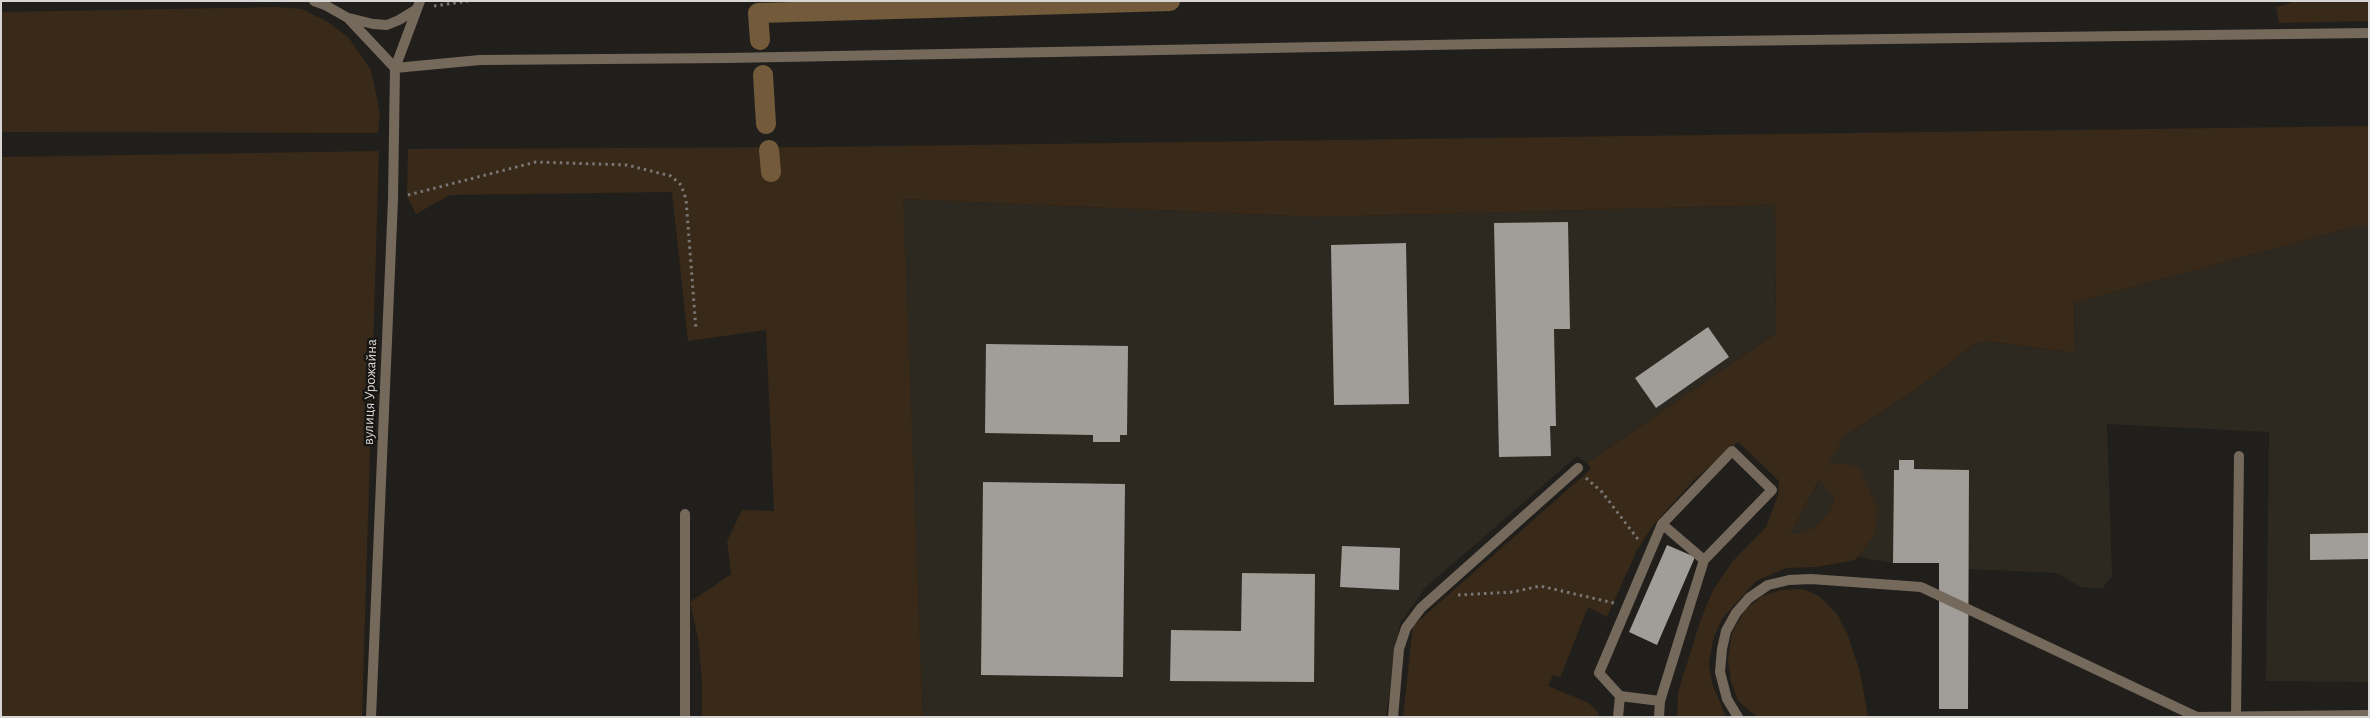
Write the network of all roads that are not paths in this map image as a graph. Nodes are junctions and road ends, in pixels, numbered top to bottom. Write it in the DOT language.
graph roads {
  1 [pos="314,1"];
  2 [pos="326,3"];
  3 [pos="419,5"];
  4 [pos="348,18"];
  5 [pos="2369,33"];
  6 [pos="395,68"];
  7 [pos="2239,456"];
  8 [pos="1578,468"];
  9 [pos="685,514"];
  10 [pos="1662,524"];
  11 [pos="1704,560"];
  12 [pos="1620,696"];
  13 [pos="1660,701"];
  14 [pos="2369,715"];
  15 [pos="2236,716"];
  16 [pos="371,717"];
  17 [pos="685,717"];
  18 [pos="1393,717"];
  19 [pos="1618,717"];
  20 [pos="1659,717"];
  21 [pos="1738,717"];
  22 [pos="2196,717"];
  1 -- 2 [label="street"];
  2 -- 4 [label="street"];
  3 -- 4 [label="street"];
  3 -- 6 [label="street, вулиця Урожайна"];
  4 -- 6 [label="street"];
  5 -- 6 [label="street"];
  6 -- 16 [label="street, вулиця Урожайна"];
  7 -- 15 [label="street"];
  8 -- 18 [label="street"];
  9 -- 17 [label="street"];
  10 -- 11 [label="street"];
  10 -- 11 [label="street"];
  10 -- 12 [label="street"];
  11 -- 13 [label="street"];
  12 -- 13 [label="street"];
  12 -- 19 [label="street"];
  13 -- 20 [label="street"];
  14 -- 15 [label="street"];
  15 -- 22 [label="street"];
  21 -- 22 [label="street"];
}
